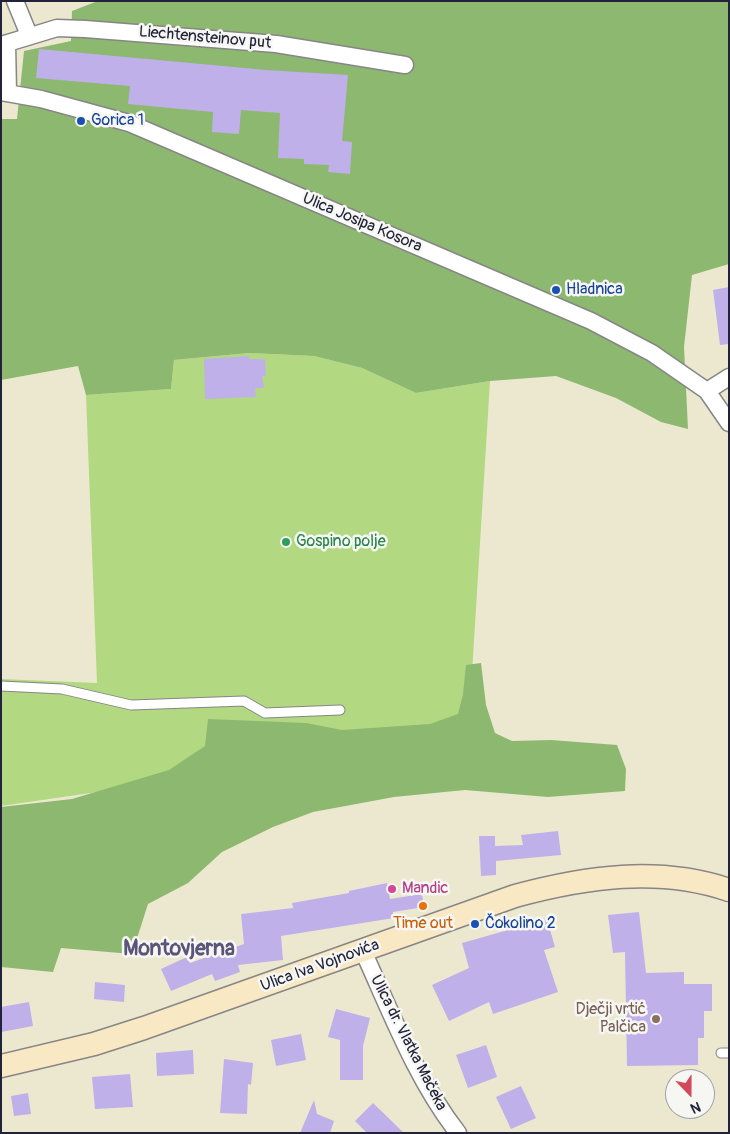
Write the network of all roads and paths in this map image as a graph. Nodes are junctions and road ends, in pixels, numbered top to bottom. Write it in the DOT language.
graph roads {
  1 [pos="15,1"];
  2 [pos="29,35"];
  3 [pos="4,44"];
  4 [pos="404,65"];
  5 [pos="5,92"];
  6 [pos="729,377"];
  7 [pos="707,391"];
  8 [pos="729,423"];
  9 [pos="1,686"];
  10 [pos="340,710"];
  11 [pos="729,890"];
  12 [pos="362,951"];
  13 [pos="1,1066"];
  14 [pos="458,1133"];
  1 -- 2 [label="street"];
  2 -- 3 [label="street, Liechtensteinov put"];
  2 -- 4 [label="street, Liechtensteinov put"];
  3 -- 5 [label="street, Liechtensteinov put"];
  5 -- 7 [label="street, Ulica Josipa Kosora"];
  6 -- 7 [label="street"];
  7 -- 8 [label="street, Ulica Josipa Kosora"];
  9 -- 10 [label="lane"];
  11 -- 12 [label="main road, Ulica Iva Vojnovića"];
  12 -- 13 [label="main road, Ulica Iva Vojnovića"];
  12 -- 14 [label="street, Ulica dr. Vlatka Mačeka"];
}
